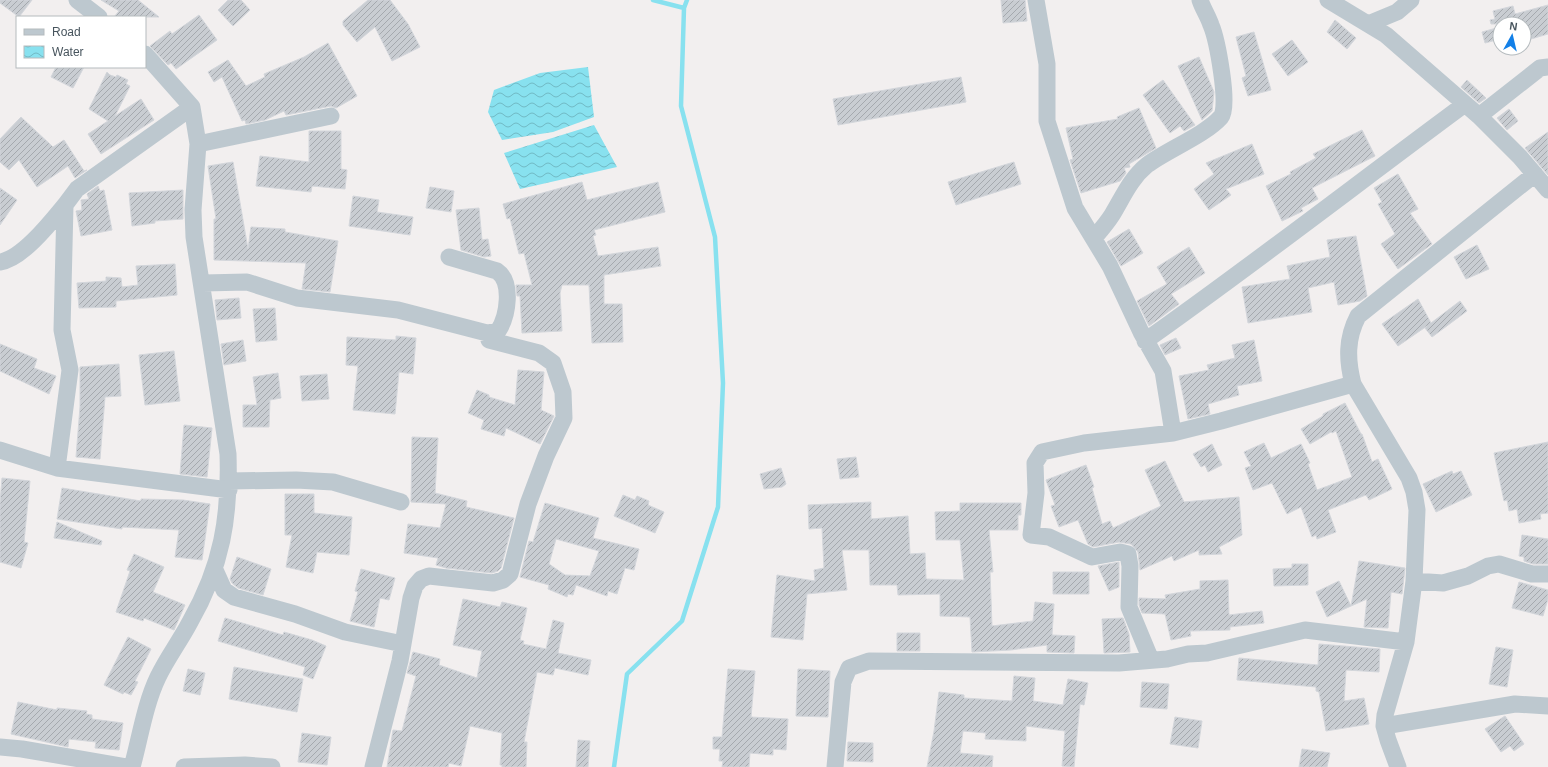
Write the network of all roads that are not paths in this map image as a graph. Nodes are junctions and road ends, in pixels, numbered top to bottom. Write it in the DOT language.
graph roads {
  1 [pos="77,0"];
  2 [pos="1036,0"];
  3 [pos="1200,0"];
  4 [pos="1328,0"];
  5 [pos="1411,0"];
  6 [pos="98,16"];
  7 [pos="1368,24"];
  8 [pos="146,55"];
  9 [pos="1548,67"];
  10 [pos="1466,104"];
  11 [pos="192,107"];
  12 [pos="331,116"];
  13 [pos="1479,116"];
  14 [pos="198,144"];
  15 [pos="1535,174"];
  16 [pos="1548,190"];
  17 [pos="65,205"];
  18 [pos="1094,238"];
  19 [pos="449,256"];
  20 [pos="0,262"];
  21 [pos="203,283"];
  22 [pos="487,333"];
  23 [pos="1145,341"];
  24 [pos="1353,384"];
  25 [pos="1173,433"];
  26 [pos="0,450"];
  27 [pos="57,468"];
  28 [pos="229,486"];
  29 [pos="401,502"];
  30 [pos="215,570"];
  31 [pos="1548,574"];
  32 [pos="1414,581"];
  33 [pos="1406,642"];
  34 [pos="402,644"];
  35 [pos="1151,660"];
  36 [pos="1548,706"];
  37 [pos="1384,726"];
  38 [pos="0,748"];
  39 [pos="126,767"];
  40 [pos="132,767"];
  41 [pos="184,767"];
  42 [pos="272,767"];
  43 [pos="373,767"];
  44 [pos="836,767"];
  45 [pos="1398,767"];
  1 -- 6 [label="street"];
  2 -- 18 [label="street"];
  3 -- 18 [label="street"];
  4 -- 7 [label="street"];
  5 -- 7 [label="street"];
  7 -- 10 [label="street"];
  8 -- 11 [label="street"];
  9 -- 13 [label="street"];
  10 -- 13 [label="street"];
  10 -- 23 [label="street"];
  11 -- 14 [label="street"];
  11 -- 17 [label="street"];
  12 -- 14 [label="street"];
  13 -- 15 [label="street"];
  14 -- 21 [label="street"];
  15 -- 16 [label="street"];
  15 -- 24 [label="street"];
  17 -- 20 [label="street"];
  17 -- 27 [label="street"];
  18 -- 23 [label="street"];
  19 -- 22 [label="street"];
  21 -- 22 [label="street"];
  21 -- 28 [label="street"];
  22 -- 34 [label="street"];
  23 -- 25 [label="street"];
  24 -- 25 [label="street"];
  24 -- 32 [label="street"];
  25 -- 35 [label="street"];
  26 -- 27 [label="street"];
  27 -- 28 [label="street"];
  28 -- 29 [label="street"];
  28 -- 30 [label="street"];
  30 -- 34 [label="street"];
  30 -- 40 [label="street"];
  31 -- 32 [label="street"];
  32 -- 33 [label="street"];
  33 -- 35 [label="street"];
  33 -- 37 [label="street"];
  34 -- 43 [label="street"];
  35 -- 44 [label="street"];
  36 -- 37 [label="street"];
  37 -- 45 [label="street"];
  38 -- 39 [label="street"];
  41 -- 42 [label="street"];
}
